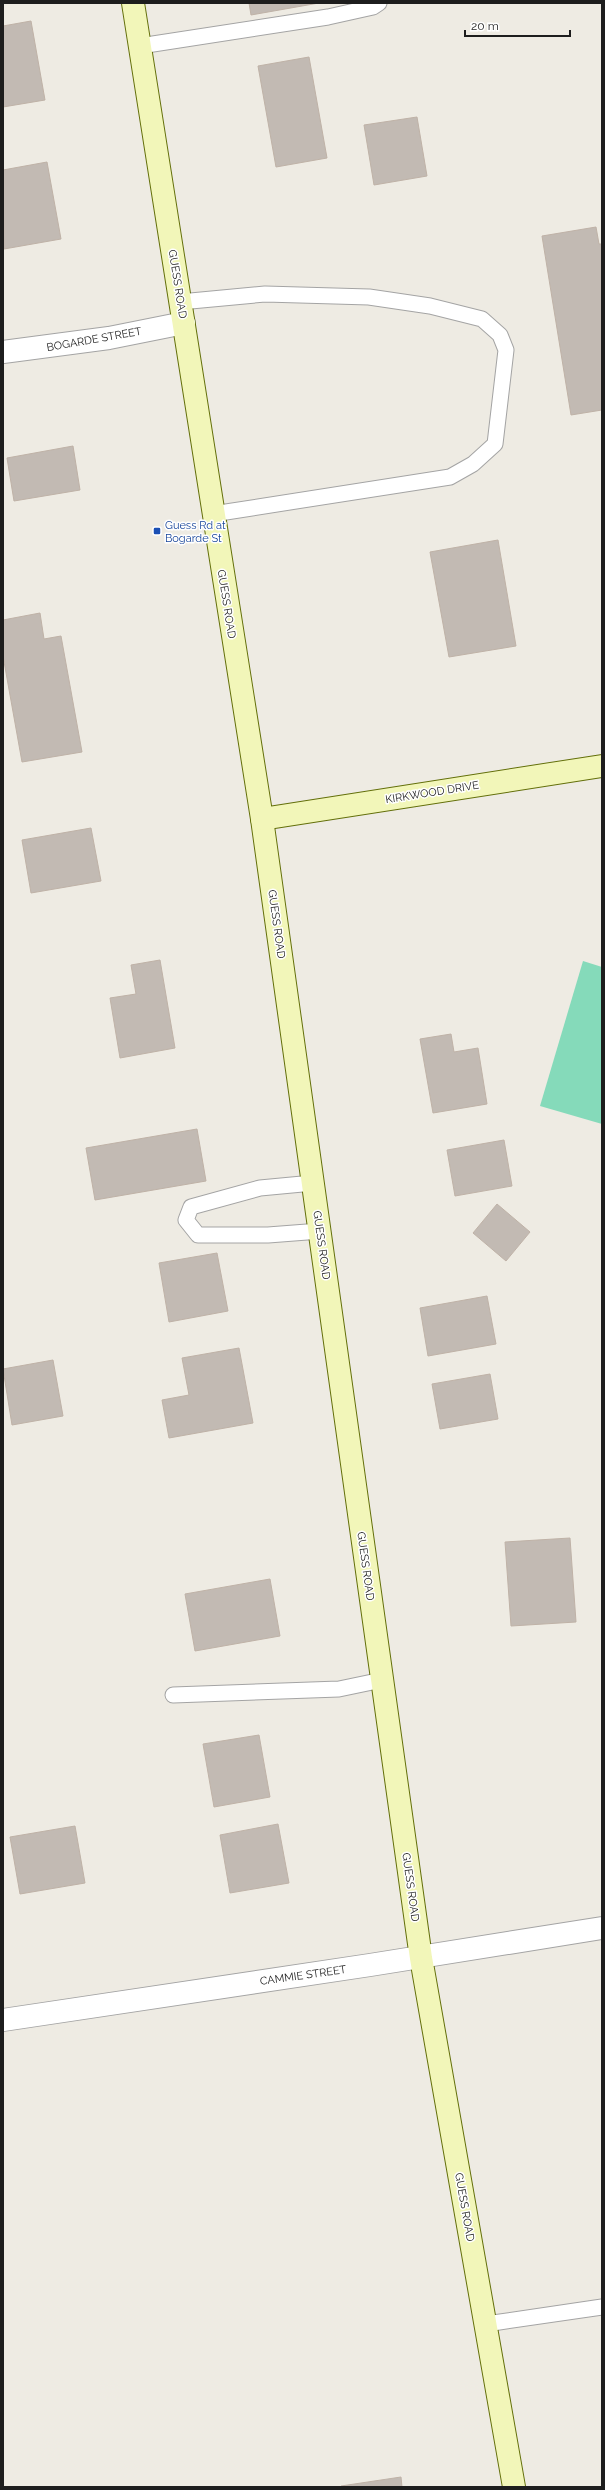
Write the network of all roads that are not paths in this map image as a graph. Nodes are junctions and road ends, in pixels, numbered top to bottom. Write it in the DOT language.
graph roads {
  1 [pos="133,3"];
  2 [pos="379,3"];
  3 [pos="140,46"];
  4 [pos="182,312"];
  5 [pos="3,352"];
  6 [pos="212,514"];
  7 [pos="602,766"];
  8 [pos="262,819"];
  9 [pos="313,1182"];
  10 [pos="320,1231"];
  11 [pos="382,1680"];
  12 [pos="173,1695"];
  13 [pos="602,1928"];
  14 [pos="421,1958"];
  15 [pos="3,2020"];
  16 [pos="602,2307"];
  17 [pos="486,2324"];
  18 [pos="514,2487"];
  1 -- 3 [label="main road, GUESS ROAD"];
  2 -- 3 [label="lane"];
  3 -- 4 [label="main road, GUESS ROAD"];
  4 -- 5 [label="street, BOGARDE STREET"];
  4 -- 6 [label="main road, GUESS ROAD"];
  4 -- 6 [label="lane"];
  6 -- 8 [label="main road, GUESS ROAD"];
  7 -- 8 [label="main road, KIRKWOOD DRIVE"];
  8 -- 9 [label="main road, GUESS ROAD"];
  9 -- 10 [label="main road, GUESS ROAD"];
  9 -- 10 [label="lane"];
  10 -- 11 [label="main road, GUESS ROAD"];
  11 -- 12 [label="lane"];
  11 -- 14 [label="main road, GUESS ROAD"];
  13 -- 14 [label="street, CAMMIE STREET"];
  14 -- 15 [label="street, CAMMIE STREET"];
  14 -- 17 [label="main road, GUESS ROAD"];
  16 -- 17 [label="lane"];
  17 -- 18 [label="main road, GUESS ROAD"];
}
